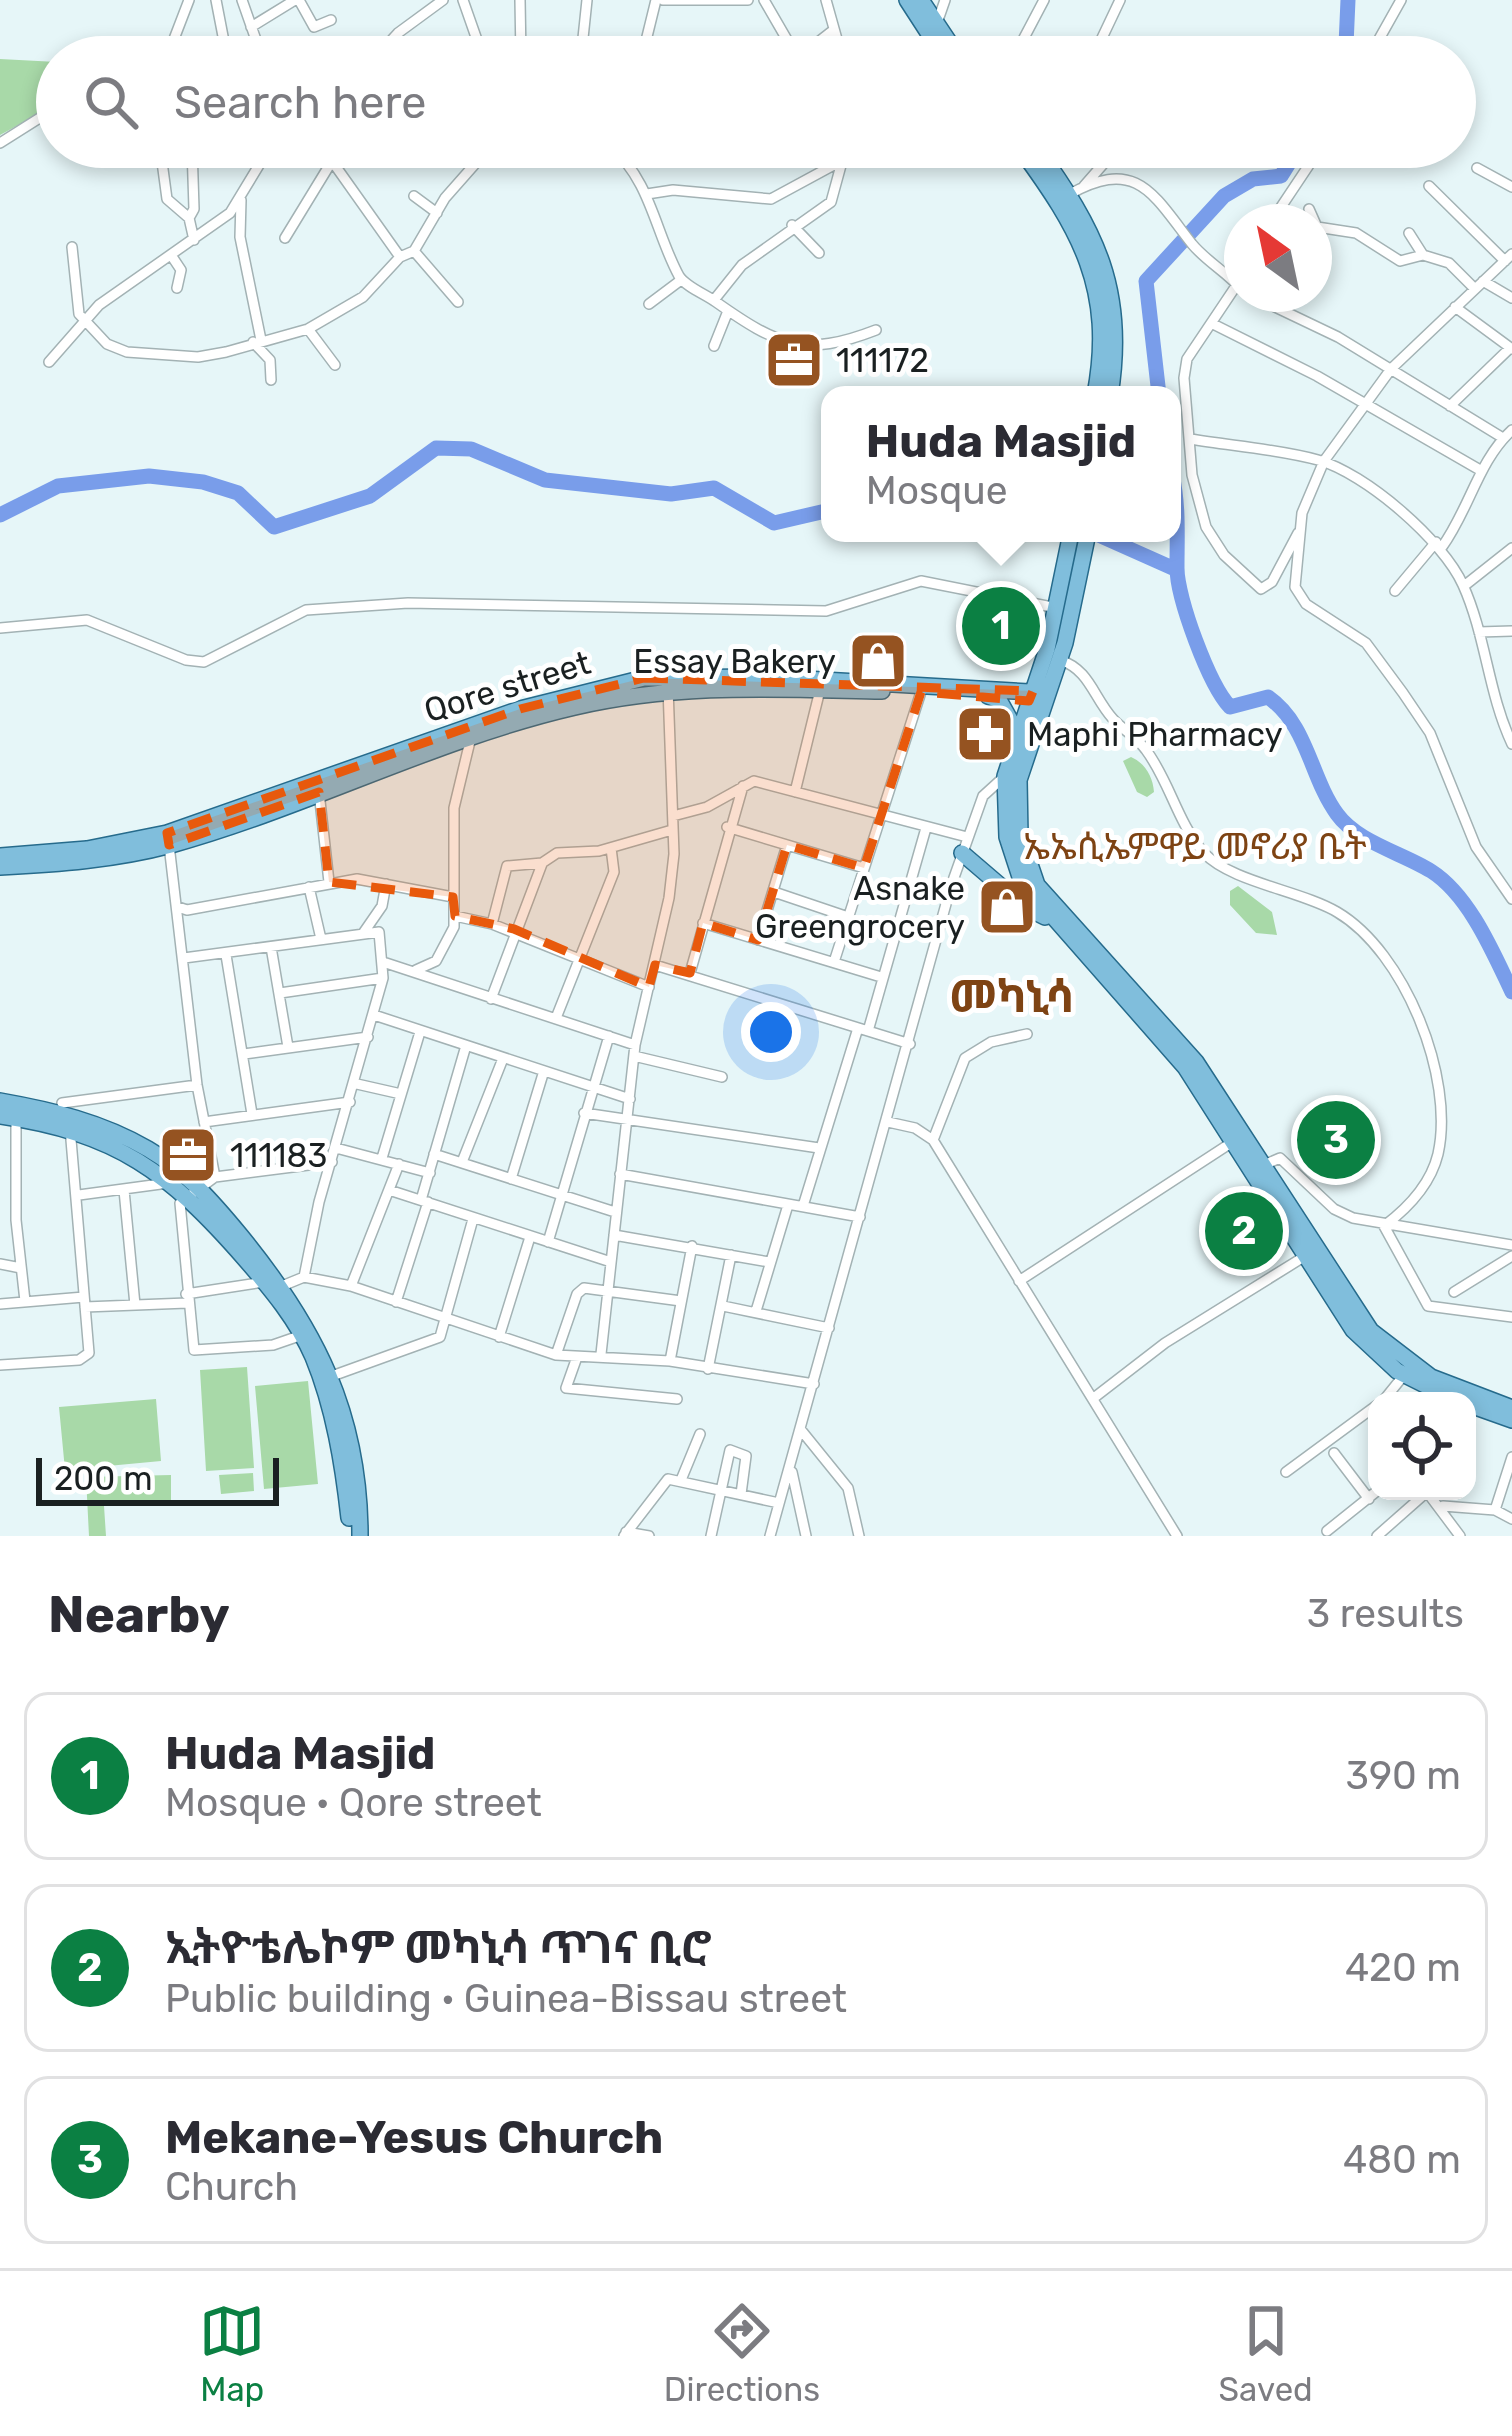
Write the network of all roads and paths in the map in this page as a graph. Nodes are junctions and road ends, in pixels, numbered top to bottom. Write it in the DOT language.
graph roads {
  1 [pos="189,0"];
  2 [pos="216,0"];
  3 [pos="242,0"];
  4 [pos="297,0"];
  5 [pos="443,0"];
  6 [pos="463,0"];
  7 [pos="520,0"];
  8 [pos="587,0"];
  9 [pos="660,0"];
  10 [pos="748,0"];
  11 [pos="764,0"];
  12 [pos="826,0"];
  13 [pos="908,0"];
  14 [pos="921,0"];
  15 [pos="945,0"];
  16 [pos="1044,0"];
  17 [pos="1120,0"];
  18 [pos="1401,0"];
  19 [pos="331,20"];
  20 [pos="251,27"];
  21 [pos="936,27"];
  22 [pos="831,32"];
  23 [pos="175,36"];
  24 [pos="223,36"];
  25 [pos="254,36"];
  26 [pos="394,36"];
  27 [pos="476,36"];
  28 [pos="521,36"];
  29 [pos="583,36"];
  30 [pos="649,36"];
  31 [pos="785,36"];
  32 [pos="826,36"];
  33 [pos="833,36"];
  34 [pos="931,36"];
  35 [pos="943,36"];
  36 [pos="1029,36"];
  37 [pos="1103,36"];
  38 [pos="1381,36"];
  39 [pos="36,120"];
  40 [pos="0,143"];
  41 [pos="162,168"];
  42 [pos="193,168"];
  43 [pos="259,168"];
  44 [pos="330,168"];
  45 [pos="336,168"];
  46 [pos="471,168"];
  47 [pos="628,168"];
  48 [pos="828,168"];
  49 [pos="841,168"];
  50 [pos="1034,168"];
  51 [pos="1056,168"];
  52 [pos="1099,168"];
  53 [pos="1307,168"];
  54 [pos="1477,168"];
  55 [pos="1429,186"];
  56 [pos="1512,187"];
  57 [pos="1077,190"];
  58 [pos="647,194"];
  59 [pos="414,196"];
  60 [pos="241,200"];
  61 [pos="1283,204"];
  62 [pos="437,213"];
  63 [pos="189,218"];
  64 [pos="792,225"];
  65 [pos="1332,228"];
  66 [pos="1409,233"];
  67 [pos="285,238"];
  68 [pos="194,240"];
  69 [pos="72,247"];
  70 [pos="415,251"];
  71 [pos="819,253"];
  72 [pos="171,255"];
  73 [pos="1423,255"];
  74 [pos="400,257"];
  75 [pos="1508,258"];
  76 [pos="1224,271"];
  77 [pos="681,280"];
  78 [pos="1479,285"];
  79 [pos="177,288"];
  80 [pos="1512,298"];
  81 [pos="714,300"];
  82 [pos="458,302"];
  83 [pos="649,304"];
  84 [pos="1455,307"];
  85 [pos="1224,310"];
  86 [pos="728,311"];
  87 [pos="1290,312"];
  88 [pos="82,322"];
  89 [pos="1213,324"];
  90 [pos="308,329"];
  91 [pos="876,330"];
  92 [pos="256,341"];
  93 [pos="714,346"];
  94 [pos="1511,348"];
  95 [pos="49,362"];
  96 [pos="335,365"];
  97 [pos="1390,370"];
  98 [pos="272,380"];
  99 [pos="1096,386"];
  100 [pos="1110,386"];
  101 [pos="1366,404"];
  102 [pos="1450,406"];
  103 [pos="1508,434"];
  104 [pos="1190,439"];
  105 [pos="1324,461"];
  106 [pos="1480,470"];
  107 [pos="1300,529"];
  108 [pos="1073,542"];
  109 [pos="1084,542"];
  110 [pos="1438,544"];
  111 [pos="1512,548"];
  112 [pos="1076,559"];
  113 [pos="1464,586"];
  114 [pos="1395,591"];
  115 [pos="1058,608"];
  116 [pos="0,628"];
  117 [pos="1512,631"];
  118 [pos="1479,632"];
  119 [pos="1060,660"];
  120 [pos="1039,672"];
  121 [pos="669,683"];
  122 [pos="820,691"];
  123 [pos="921,692"];
  124 [pos="996,693"];
  125 [pos="1038,696"];
  126 [pos="472,732"];
  127 [pos="1017,732"];
  128 [pos="1512,744"];
  129 [pos="1005,776"];
  130 [pos="743,786"];
  131 [pos="320,792"];
  132 [pos="795,792"];
  133 [pos="673,816"];
  134 [pos="880,817"];
  135 [pos="727,827"];
  136 [pos="926,828"];
  137 [pos="672,830"];
  138 [pos="168,839"];
  139 [pos="787,845"];
  140 [pos="964,845"];
  141 [pos="611,848"];
  142 [pos="0,856"];
  143 [pos="542,863"];
  144 [pos="0,867"];
  145 [pos="1512,867"];
  146 [pos="863,868"];
  147 [pos="1497,878"];
  148 [pos="329,882"];
  149 [pos="386,884"];
  150 [pos="309,887"];
  151 [pos="774,892"];
  152 [pos="453,897"];
  153 [pos="1512,899"];
  154 [pos="178,907"];
  155 [pos="455,916"];
  156 [pos="848,917"];
  157 [pos="1050,920"];
  158 [pos="703,922"];
  159 [pos="491,924"];
  160 [pos="364,932"];
  161 [pos="512,934"];
  162 [pos="320,939"];
  163 [pos="758,940"];
  164 [pos="271,947"];
  165 [pos="226,955"];
  166 [pos="184,958"];
  167 [pos="579,960"];
  168 [pos="834,962"];
  169 [pos="386,963"];
  170 [pos="655,965"];
  171 [pos="416,970"];
  172 [pos="690,973"];
  173 [pos="881,977"];
  174 [pos="383,978"];
  175 [pos="649,987"];
  176 [pos="280,993"];
  177 [pos="491,999"];
  178 [pos="374,1015"];
  179 [pos="556,1018"];
  180 [pos="863,1030"];
  181 [pos="420,1032"];
  182 [pos="1027,1034"];
  183 [pos="609,1036"];
  184 [pos="368,1037"];
  185 [pos="910,1044"];
  186 [pos="288,1047"];
  187 [pos="466,1049"];
  188 [pos="634,1051"];
  189 [pos="244,1054"];
  190 [pos="502,1061"];
  191 [pos="543,1074"];
  192 [pos="722,1077"];
  193 [pos="357,1084"];
  194 [pos="197,1085"];
  195 [pos="592,1087"];
  196 [pos="400,1094"];
  197 [pos="630,1099"];
  198 [pos="0,1101"];
  199 [pos="350,1102"];
  200 [pos="62,1103"];
  201 [pos="584,1113"];
  202 [pos="252,1114"];
  203 [pos="8,1117"];
  204 [pos="627,1119"];
  205 [pos="204,1122"];
  206 [pos="888,1122"];
  207 [pos="70,1128"];
  208 [pos="933,1140"];
  209 [pos="1234,1141"];
  210 [pos="0,1146"];
  211 [pos="17,1148"];
  212 [pos="336,1148"];
  213 [pos="819,1148"];
  214 [pos="434,1154"];
  215 [pos="382,1157"];
  216 [pos="332,1162"];
  217 [pos="462,1162"];
  218 [pos="399,1164"];
  219 [pos="1264,1165"];
  220 [pos="430,1173"];
  221 [pos="620,1174"];
  222 [pos="512,1179"];
  223 [pos="172,1182"];
  224 [pos="201,1187"];
  225 [pos="124,1190"];
  226 [pos="389,1190"];
  227 [pos="561,1194"];
  228 [pos="79,1195"];
  229 [pos="425,1201"];
  230 [pos="788,1205"];
  231 [pos="803,1206"];
  232 [pos="615,1212"];
  233 [pos="860,1217"];
  234 [pos="473,1219"];
  235 [pos="1384,1226"];
  236 [pos="614,1235"];
  237 [pos="530,1237"];
  238 [pos="548,1242"];
  239 [pos="1512,1245"];
  240 [pos="692,1246"];
  241 [pos="1310,1253"];
  242 [pos="731,1255"];
  243 [pos="1512,1256"];
  244 [pos="611,1262"];
  245 [pos="769,1262"];
  246 [pos="0,1264"];
  247 [pos="21,1268"];
  248 [pos="304,1276"];
  249 [pos="1019,1281"];
  250 [pos="273,1284"];
  251 [pos="352,1286"];
  252 [pos="609,1291"];
  253 [pos="1454,1292"];
  254 [pos="187,1299"];
  255 [pos="25,1301"];
  256 [pos="681,1301"];
  257 [pos="84,1302"];
  258 [pos="396,1302"];
  259 [pos="0,1304"];
  260 [pos="135,1305"];
  261 [pos="723,1306"];
  262 [pos="756,1311"];
  263 [pos="1512,1317"];
  264 [pos="449,1318"];
  265 [pos="829,1328"];
  266 [pos="302,1335"];
  267 [pos="499,1337"];
  268 [pos="601,1354"];
  269 [pos="556,1355"];
  270 [pos="577,1357"];
  271 [pos="670,1361"];
  272 [pos="0,1365"];
  273 [pos="708,1369"];
  274 [pos="332,1376"];
  275 [pos="1404,1376"];
  276 [pos="814,1384"];
  277 [pos="1390,1392"];
  278 [pos="1433,1392"];
  279 [pos="1095,1397"];
  280 [pos="677,1399"];
  281 [pos="1476,1408"];
  282 [pos="1512,1408"];
  283 [pos="1368,1412"];
  284 [pos="1512,1420"];
  285 [pos="801,1430"];
  286 [pos="700,1434"];
  287 [pos="1334,1454"];
  288 [pos="1512,1456"];
  289 [pos="791,1466"];
  290 [pos="1286,1472"];
  291 [pos="681,1480"];
  292 [pos="722,1489"];
  293 [pos="1368,1490"];
  294 [pos="740,1494"];
  295 [pos="1368,1499"];
  296 [pos="1418,1500"];
  297 [pos="1437,1500"];
  298 [pos="779,1503"];
  299 [pos="1443,1506"];
  300 [pos="1495,1510"];
  301 [pos="1512,1519"];
  302 [pos="1328,1531"];
  303 [pos="625,1534"];
  304 [pos="350,1536"];
  305 [pos="360,1536"];
  306 [pos="650,1536"];
  307 [pos="711,1536"];
  308 [pos="770,1536"];
  309 [pos="806,1536"];
  310 [pos="859,1536"];
  311 [pos="1177,1536"];
  312 [pos="1377,1536"];
  313 [pos="1460,1536"];
  1 -- 23 [label="street"];
  2 -- 24 [label="street"];
  3 -- 20 [label="street"];
  4 -- 19 [label="street"];
  4 -- 20 [label="street"];
  5 -- 26 [label="street"];
  6 -- 27 [label="street"];
  7 -- 28 [label="street"];
  8 -- 29 [label="street"];
  9 -- 10 [label="street"];
  9 -- 30 [label="street"];
  11 -- 31 [label="street"];
  12 -- 22 [label="street"];
  13 -- 34 [label="main road"];
  14 -- 21 [label="main road"];
  15 -- 21 [label="street"];
  16 -- 36 [label="street"];
  17 -- 37 [label="street"];
  18 -- 38 [label="street"];
  20 -- 25 [label="street"];
  21 -- 35 [label="main road"];
  22 -- 32 [label="street"];
  22 -- 33 [label="street"];
  39 -- 40 [label="street"];
  41 -- 63 [label="street"];
  42 -- 63 [label="street"];
  43 -- 60 [label="street"];
  44 -- 67 [label="street"];
  45 -- 74 [label="street"];
  46 -- 62 [label="street"];
  47 -- 58 [label="street"];
  48 -- 58 [label="street"];
  49 -- 64 [label="street"];
  50 -- 99 [label="main road"];
  51 -- 57 [label="main road"];
  52 -- 57 [label="street"];
  53 -- 61 [label="street"];
  54 -- 56 [label="street"];
  55 -- 75 [label="street"];
  57 -- 76 [label="street"];
  57 -- 100 [label="main road"];
  58 -- 77 [label="street"];
  59 -- 62 [label="street"];
  60 -- 68 [label="street"];
  60 -- 92 [label="street"];
  62 -- 70 [label="street"];
  63 -- 68 [label="street"];
  64 -- 71 [label="street"];
  64 -- 81 [label="street"];
  65 -- 73 [label="street"];
  66 -- 73 [label="street"];
  68 -- 72 [label="street"];
  69 -- 88 [label="street"];
  70 -- 74 [label="street"];
  70 -- 82 [label="street"];
  72 -- 79 [label="street"];
  72 -- 88 [label="street"];
  73 -- 78 [label="street"];
  74 -- 90 [label="street"];
  75 -- 78 [label="street"];
  77 -- 81 [label="street"];
  77 -- 83 [label="street"];
  78 -- 80 [label="street"];
  78 -- 84 [label="street"];
  81 -- 86 [label="street"];
  84 -- 94 [label="street"];
  84 -- 97 [label="street"];
  85 -- 89 [label="street"];
  86 -- 91 [label="street"];
  86 -- 93 [label="street"];
  87 -- 97 [label="street"];
  88 -- 92 [label="street"];
  88 -- 95 [label="street"];
  89 -- 101 [label="street"];
  89 -- 104 [label="street"];
  90 -- 92 [label="street"];
  90 -- 96 [label="street"];
  92 -- 98 [label="street"];
  94 -- 102 [label="street"];
  97 -- 101 [label="street"];
  97 -- 102 [label="street"];
  101 -- 105 [label="street"];
  101 -- 106 [label="street"];
  102 -- 103 [label="street"];
  103 -- 106 [label="street"];
  104 -- 105 [label="street"];
  104 -- 107 [label="street"];
  105 -- 107 [label="street"];
  105 -- 110 [label="street"];
  106 -- 110 [label="street"];
  107 -- 147 [label="street"];
  108 -- 112 [label="main road"];
  109 -- 112 [label="main road"];
  110 -- 113 [label="street"];
  110 -- 114 [label="street"];
  111 -- 113 [label="street"];
  112 -- 115 [label="main road"];
  112 -- 119 [label="main road"];
  113 -- 118 [label="street"];
  115 -- 116 [label="street"];
  115 -- 120 [label="main road"];
  117 -- 118 [label="street"];
  118 -- 128 [label="street"];
  119 -- 125 [label="main road"];
  119 -- 235 [label="street"];
  120 -- 124 [label="main road"];
  120 -- 125 [label="main road"];
  121 -- 122 [label="main road, Qore street"];
  121 -- 124 [label="main road, Qore street"];
  121 -- 126 [label="main road, Qore street"];
  121 -- 133 [label="street"];
  122 -- 123 [label="main road, Qore street"];
  122 -- 132 [label="street"];
  123 -- 124 [label="main road, Qore street"];
  123 -- 134 [label="street"];
  124 -- 125 [label="main road, Qore street"];
  124 -- 127 [label="main road"];
  125 -- 127 [label="main road"];
  125 -- 219 [label="main road"];
  126 -- 131 [label="main road, Qore street"];
  126 -- 138 [label="main road, Qore street"];
  126 -- 152 [label="street"];
  127 -- 129 [label="main road"];
  129 -- 140 [label="street"];
  129 -- 157 [label="main road"];
  130 -- 132 [label="street"];
  130 -- 133 [label="street"];
  130 -- 135 [label="street"];
  131 -- 138 [label="main road, Qore street"];
  131 -- 148 [label="street"];
  132 -- 134 [label="street"];
  133 -- 137 [label="street"];
  134 -- 136 [label="street"];
  134 -- 146 [label="street"];
  135 -- 139 [label="street"];
  135 -- 158 [label="street"];
  136 -- 140 [label="street"];
  136 -- 173 [label="street"];
  137 -- 141 [label="street"];
  137 -- 170 [label="street"];
  138 -- 142 [label="main road, Qore street"];
  138 -- 144 [label="main road, Qore street"];
  138 -- 154 [label="street"];
  139 -- 146 [label="street"];
  139 -- 151 [label="street"];
  140 -- 157 [label="main road"];
  140 -- 185 [label="street"];
  141 -- 143 [label="street"];
  141 -- 167 [label="street"];
  143 -- 159 [label="street"];
  143 -- 161 [label="street"];
  145 -- 147 [label="street"];
  146 -- 156 [label="street"];
  147 -- 153 [label="street"];
  148 -- 149 [label="street"];
  148 -- 150 [label="street"];
  149 -- 152 [label="street"];
  149 -- 160 [label="street"];
  150 -- 154 [label="street"];
  150 -- 162 [label="street"];
  151 -- 156 [label="street"];
  151 -- 163 [label="street"];
  152 -- 155 [label="street"];
  154 -- 166 [label="street"];
  155 -- 159 [label="street"];
  155 -- 171 [label="street"];
  156 -- 168 [label="street"];
  157 -- 209 [label="main road"];
  158 -- 163 [label="street"];
  158 -- 172 [label="street"];
  159 -- 161 [label="street"];
  160 -- 162 [label="street"];
  160 -- 169 [label="street"];
  161 -- 167 [label="street"];
  161 -- 177 [label="street"];
  162 -- 164 [label="street"];
  163 -- 168 [label="street"];
  164 -- 165 [label="street"];
  164 -- 176 [label="street"];
  165 -- 166 [label="street"];
  165 -- 189 [label="street"];
  166 -- 194 [label="street"];
  167 -- 175 [label="street"];
  167 -- 179 [label="street"];
  168 -- 173 [label="street"];
  169 -- 171 [label="street"];
  169 -- 174 [label="street"];
  170 -- 172 [label="street"];
  170 -- 175 [label="street"];
  171 -- 177 [label="street"];
  172 -- 180 [label="street"];
  173 -- 180 [label="street"];
  174 -- 176 [label="street"];
  174 -- 178 [label="street"];
  175 -- 188 [label="street"];
  176 -- 186 [label="street"];
  177 -- 179 [label="street"];
  178 -- 181 [label="street"];
  178 -- 184 [label="street"];
  179 -- 183 [label="street"];
  180 -- 185 [label="street"];
  180 -- 213 [label="street"];
  181 -- 187 [label="street"];
  181 -- 196 [label="street"];
  182 -- 208 [label="street"];
  183 -- 188 [label="street"];
  183 -- 195 [label="street"];
  184 -- 186 [label="street"];
  184 -- 193 [label="street"];
  185 -- 206 [label="street"];
  186 -- 189 [label="street"];
  187 -- 190 [label="street"];
  187 -- 214 [label="street"];
  188 -- 192 [label="street"];
  188 -- 197 [label="street"];
  189 -- 202 [label="street"];
  190 -- 191 [label="street"];
  190 -- 217 [label="street"];
  191 -- 195 [label="street"];
  191 -- 222 [label="street"];
  193 -- 196 [label="street"];
  193 -- 199 [label="street"];
  194 -- 200 [label="street"];
  194 -- 205 [label="street"];
  195 -- 197 [label="street"];
  195 -- 201 [label="street"];
  196 -- 215 [label="street"];
  197 -- 204 [label="street"];
  198 -- 224 [label="main road"];
  199 -- 202 [label="street"];
  199 -- 212 [label="street"];
  201 -- 204 [label="street"];
  201 -- 227 [label="street"];
  202 -- 205 [label="street"];
  203 -- 207 [label="main road"];
  203 -- 211 [label="street"];
  204 -- 213 [label="street"];
  204 -- 221 [label="street"];
  205 -- 224 [label="street"];
  206 -- 208 [label="street"];
  206 -- 233 [label="street"];
  207 -- 223 [label="main road"];
  207 -- 228 [label="street"];
  208 -- 249 [label="street"];
  209 -- 241 [label="main road"];
  209 -- 249 [label="street"];
  210 -- 211 [label="street"];
  211 -- 247 [label="street"];
  212 -- 215 [label="street"];
  212 -- 216 [label="street"];
  213 -- 231 [label="street"];
  214 -- 217 [label="street"];
  214 -- 220 [label="street"];
  215 -- 218 [label="street"];
  216 -- 224 [label="street"];
  216 -- 248 [label="street"];
  217 -- 222 [label="street"];
  218 -- 220 [label="street"];
  218 -- 226 [label="street"];
  219 -- 235 [label="street"];
  219 -- 241 [label="main road"];
  220 -- 229 [label="street"];
  221 -- 230 [label="street"];
  221 -- 232 [label="street"];
  222 -- 227 [label="street"];
  223 -- 224 [label="main road"];
  223 -- 225 [label="street"];
  224 -- 250 [label="main road"];
  224 -- 254 [label="street"];
  225 -- 228 [label="street"];
  225 -- 260 [label="street"];
  226 -- 229 [label="street"];
  226 -- 251 [label="street"];
  227 -- 232 [label="street"];
  227 -- 238 [label="street"];
  228 -- 257 [label="street"];
  229 -- 234 [label="street"];
  229 -- 258 [label="street"];
  230 -- 231 [label="street"];
  230 -- 245 [label="street"];
  231 -- 233 [label="street"];
  232 -- 236 [label="street"];
  233 -- 265 [label="street"];
  234 -- 237 [label="street"];
  234 -- 264 [label="street"];
  235 -- 239 [label="street"];
  235 -- 263 [label="street"];
  236 -- 240 [label="street"];
  236 -- 244 [label="street"];
  237 -- 238 [label="street"];
  237 -- 267 [label="street"];
  238 -- 244 [label="street"];
  240 -- 242 [label="street"];
  240 -- 256 [label="street"];
  241 -- 275 [label="main road"];
  241 -- 279 [label="street"];
  241 -- 282 [label="main road"];
  242 -- 245 [label="street"];
  242 -- 261 [label="street"];
  243 -- 253 [label="street"];
  244 -- 252 [label="street"];
  245 -- 262 [label="street"];
  246 -- 247 [label="street"];
  247 -- 255 [label="street"];
  248 -- 250 [label="street"];
  248 -- 251 [label="street"];
  249 -- 279 [label="street"];
  250 -- 254 [label="street"];
  250 -- 266 [label="main road"];
  250 -- 274 [label="main road"];
  251 -- 258 [label="street"];
  252 -- 256 [label="street"];
  252 -- 268 [label="street"];
  252 -- 269 [label="street"];
  254 -- 260 [label="street"];
  254 -- 266 [label="street"];
  255 -- 257 [label="street"];
  255 -- 259 [label="street"];
  256 -- 271 [label="street"];
  257 -- 260 [label="street"];
  257 -- 272 [label="street"];
  258 -- 264 [label="street"];
  261 -- 262 [label="street"];
  261 -- 273 [label="street"];
  262 -- 265 [label="street"];
  264 -- 267 [label="street"];
  264 -- 274 [label="street"];
  265 -- 276 [label="street"];
  266 -- 304 [label="main road"];
  267 -- 269 [label="street"];
  268 -- 270 [label="street"];
  268 -- 271 [label="street"];
  269 -- 270 [label="street"];
  270 -- 280 [label="street"];
  271 -- 273 [label="street"];
  273 -- 276 [label="street"];
  274 -- 305 [label="main road"];
  275 -- 277 [label="street"];
  275 -- 278 [label="main road"];
  276 -- 285 [label="street"];
  279 -- 311 [label="street"];
  281 -- 284 [label="main road"];
  283 -- 290 [label="street"];
  285 -- 289 [label="street"];
  285 -- 310 [label="street"];
  286 -- 291 [label="street"];
  287 -- 293 [label="street"];
  288 -- 300 [label="street"];
  289 -- 298 [label="street"];
  289 -- 309 [label="street"];
  291 -- 292 [label="street"];
  291 -- 303 [label="street"];
  292 -- 294 [label="street"];
  292 -- 294 [label="street"];
  292 -- 307 [label="street"];
  294 -- 298 [label="street"];
  295 -- 302 [label="street"];
  296 -- 312 [label="street"];
  297 -- 299 [label="street"];
  298 -- 308 [label="street"];
  299 -- 300 [label="street"];
  299 -- 313 [label="street"];
  300 -- 301 [label="street"];
  303 -- 306 [label="street"];
}
